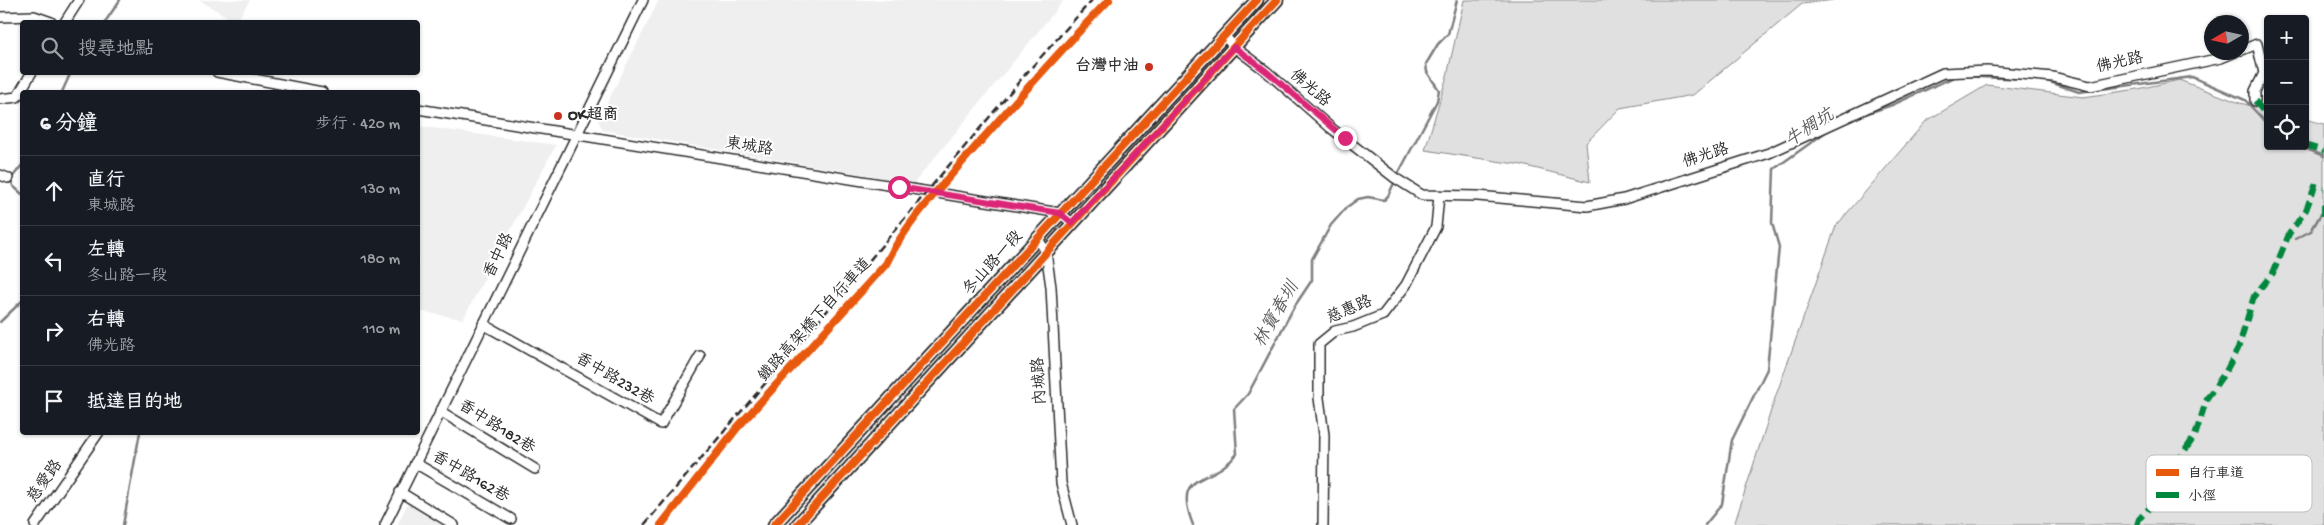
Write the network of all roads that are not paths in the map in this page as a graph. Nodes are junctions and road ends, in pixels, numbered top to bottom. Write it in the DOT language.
graph roads {
  1 [pos="79,0"];
  2 [pos="643,0"];
  3 [pos="1257,0"];
  4 [pos="1277,0"];
  5 [pos="0,17"];
  6 [pos="45,20"];
  7 [pos="66,20"];
  8 [pos="1224,35"];
  9 [pos="1234,47"];
  10 [pos="2249,47"];
  11 [pos="2212,60"];
  12 [pos="30,75"];
  13 [pos="233,75"];
  14 [pos="21,90"];
  15 [pos="312,90"];
  16 [pos="20,92"];
  17 [pos="0,99"];
  18 [pos="2255,101"];
  19 [pos="420,109"];
  20 [pos="576,136"];
  21 [pos="1439,196"];
  22 [pos="1060,213"];
  23 [pos="1072,223"];
  24 [pos="1037,237"];
  25 [pos="1046,252"];
  26 [pos="483,324"];
  27 [pos="700,356"];
  28 [pos="440,411"];
  29 [pos="98,435"];
  30 [pos="415,463"];
  31 [pos="535,470"];
  32 [pos="400,492"];
  33 [pos="511,518"];
  34 [pos="35,525"];
  35 [pos="385,525"];
  36 [pos="454,525"];
  37 [pos="774,525"];
  38 [pos="797,525"];
  39 [pos="1072,525"];
  40 [pos="1323,525"];
  1 -- 7 [label="street"];
  2 -- 20 [label="street, 香中路"];
  3 -- 8 [label="main road, 冬山路一段"];
  4 -- 9 [label="main road, 冬山路一段"];
  5 -- 6 [label="street"];
  8 -- 9 [label="street, 佛光路"];
  8 -- 22 [label="main road, 冬山路一段"];
  9 -- 21 [label="street, 佛光路"];
  9 -- 23 [label="main road, 冬山路一段"];
  10 -- 18 [label="street"];
  11 -- 21 [label="street, 佛光路"];
  12 -- 14 [label="street"];
  13 -- 15 [label="street"];
  16 -- 17 [label="street"];
  19 -- 20 [label="street, 東城路"];
  20 -- 22 [label="street, 東城路"];
  20 -- 26 [label="street, 香中路"];
  21 -- 40 [label="street, 慈惠路"];
  22 -- 23 [label="street"];
  22 -- 24 [label="main road, 冬山路一段"];
  23 -- 25 [label="main road, 冬山路一段"];
  24 -- 25 [label="street, 內城路"];
  24 -- 37 [label="main road, 冬山路一段"];
  25 -- 38 [label="main road, 冬山路一段"];
  25 -- 39 [label="street, 內城路"];
  26 -- 27 [label="street, 香中路232巷"];
  26 -- 28 [label="street, 香中路"];
  28 -- 30 [label="street, 香中路"];
  28 -- 31 [label="street, 香中路182巷"];
  29 -- 34 [label="street, 慈愛路"];
  30 -- 32 [label="street, 香中路"];
  30 -- 33 [label="street, 香中路162巷"];
  32 -- 35 [label="street, 香中路"];
  32 -- 36 [label="street"];
}
